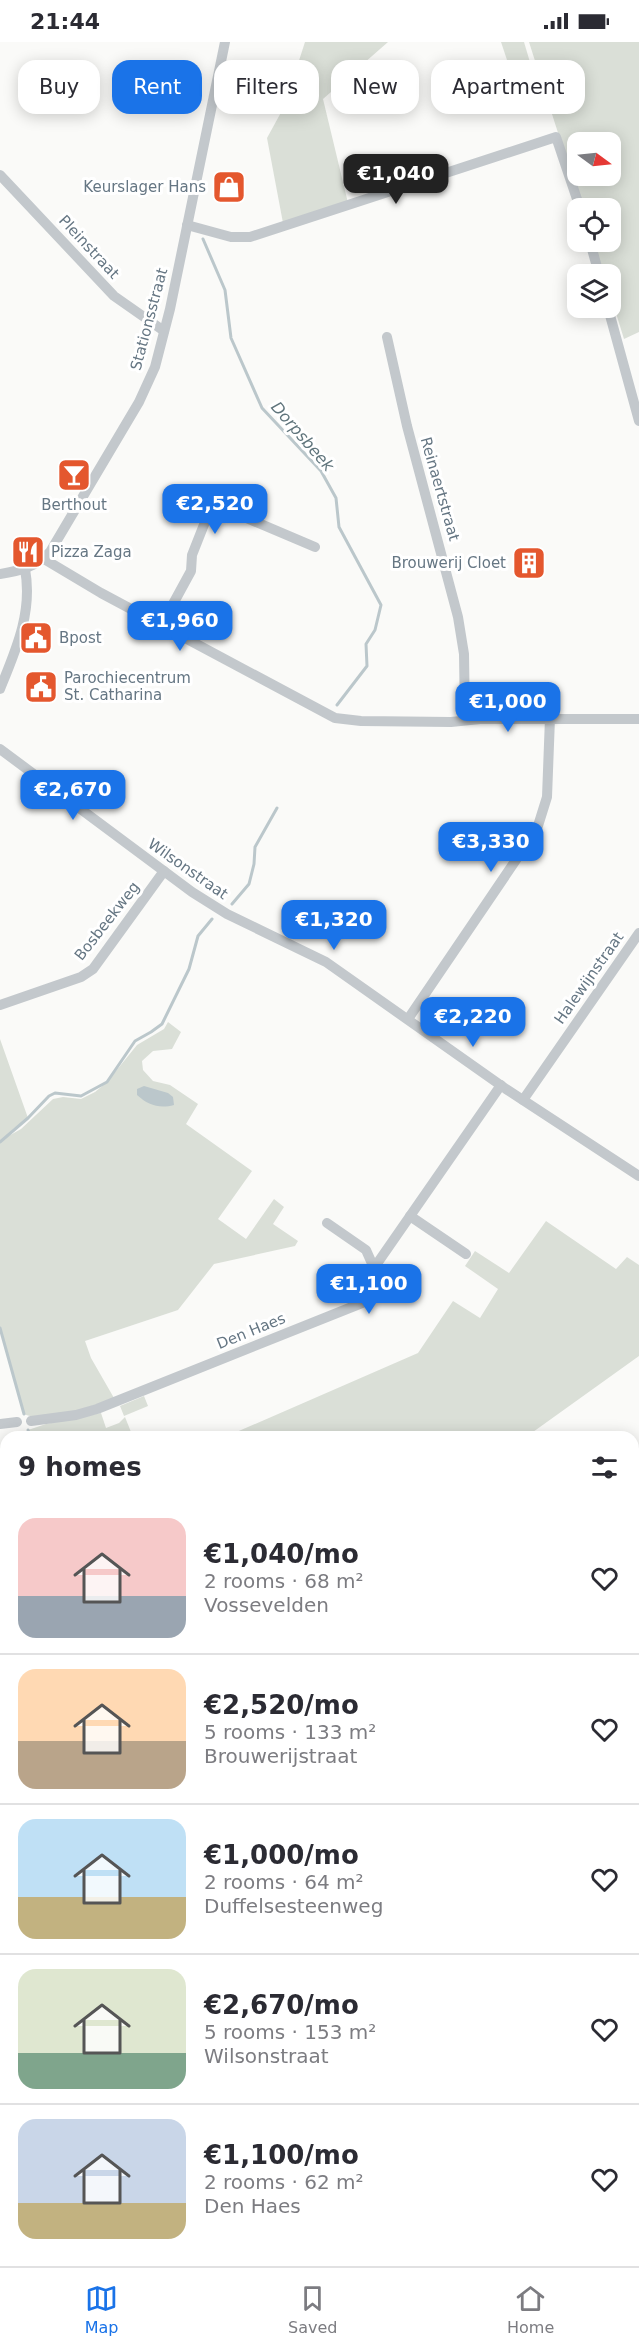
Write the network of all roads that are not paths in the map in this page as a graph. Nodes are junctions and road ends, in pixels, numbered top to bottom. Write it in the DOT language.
graph roads {
  1 [pos="225,42"];
  2 [pos="0,175"];
  3 [pos="577,198"];
  4 [pos="187,225"];
  5 [pos="611,318"];
  6 [pos="164,331"];
  7 [pos="387,337"];
  8 [pos="639,421"];
  9 [pos="315,547"];
  10 [pos="44,559"];
  11 [pos="25,569"];
  12 [pos="0,574"];
  13 [pos="161,626"];
  14 [pos="0,689"];
  15 [pos="550,718"];
  16 [pos="639,719"];
  17 [pos="465,720"];
  18 [pos="0,749"];
  19 [pos="164,871"];
  20 [pos="639,933"];
  21 [pos="0,1005"];
  22 [pos="408,1019"];
  23 [pos="501,1085"];
  24 [pos="523,1100"];
  25 [pos="639,1176"];
  26 [pos="410,1216"];
  27 [pos="327,1223"];
  28 [pos="466,1254"];
  29 [pos="374,1268"];
  30 [pos="17,1422"];
  31 [pos="31,1422"];
  32 [pos="0,1424"];
  1 -- 4 [label="street, Stationsstraat"];
  2 -- 6 [label="street, Pleinstraat"];
  3 -- 4 [label="street"];
  4 -- 6 [label="street, Stationsstraat"];
  5 -- 8 [label="street"];
  6 -- 10 [label="street, Stationsstraat"];
  7 -- 17 [label="street, Reinaertstraat"];
  9 -- 13 [label="street"];
  10 -- 11 [label="street, Stationsstraat"];
  10 -- 13 [label="street"];
  11 -- 12 [label="street, Stationsstraat"];
  11 -- 14 [label="street"];
  13 -- 17 [label="street"];
  15 -- 16 [label="street"];
  15 -- 17 [label="street"];
  15 -- 22 [label="street"];
  18 -- 19 [label="street, Wilsonstraat"];
  19 -- 21 [label="street, Bosbeekweg"];
  19 -- 22 [label="street, Wilsonstraat"];
  20 -- 24 [label="street, Halewijnstraat"];
  22 -- 23 [label="street, Wilsonstraat"];
  23 -- 24 [label="street, Wilsonstraat"];
  23 -- 26 [label="street, Den Haes"];
  24 -- 25 [label="street, Wilsonstraat"];
  26 -- 28 [label="street"];
  26 -- 29 [label="street, Den Haes"];
  27 -- 29 [label="street"];
  29 -- 31 [label="street, Den Haes"];
  30 -- 32 [label="street"];
}
